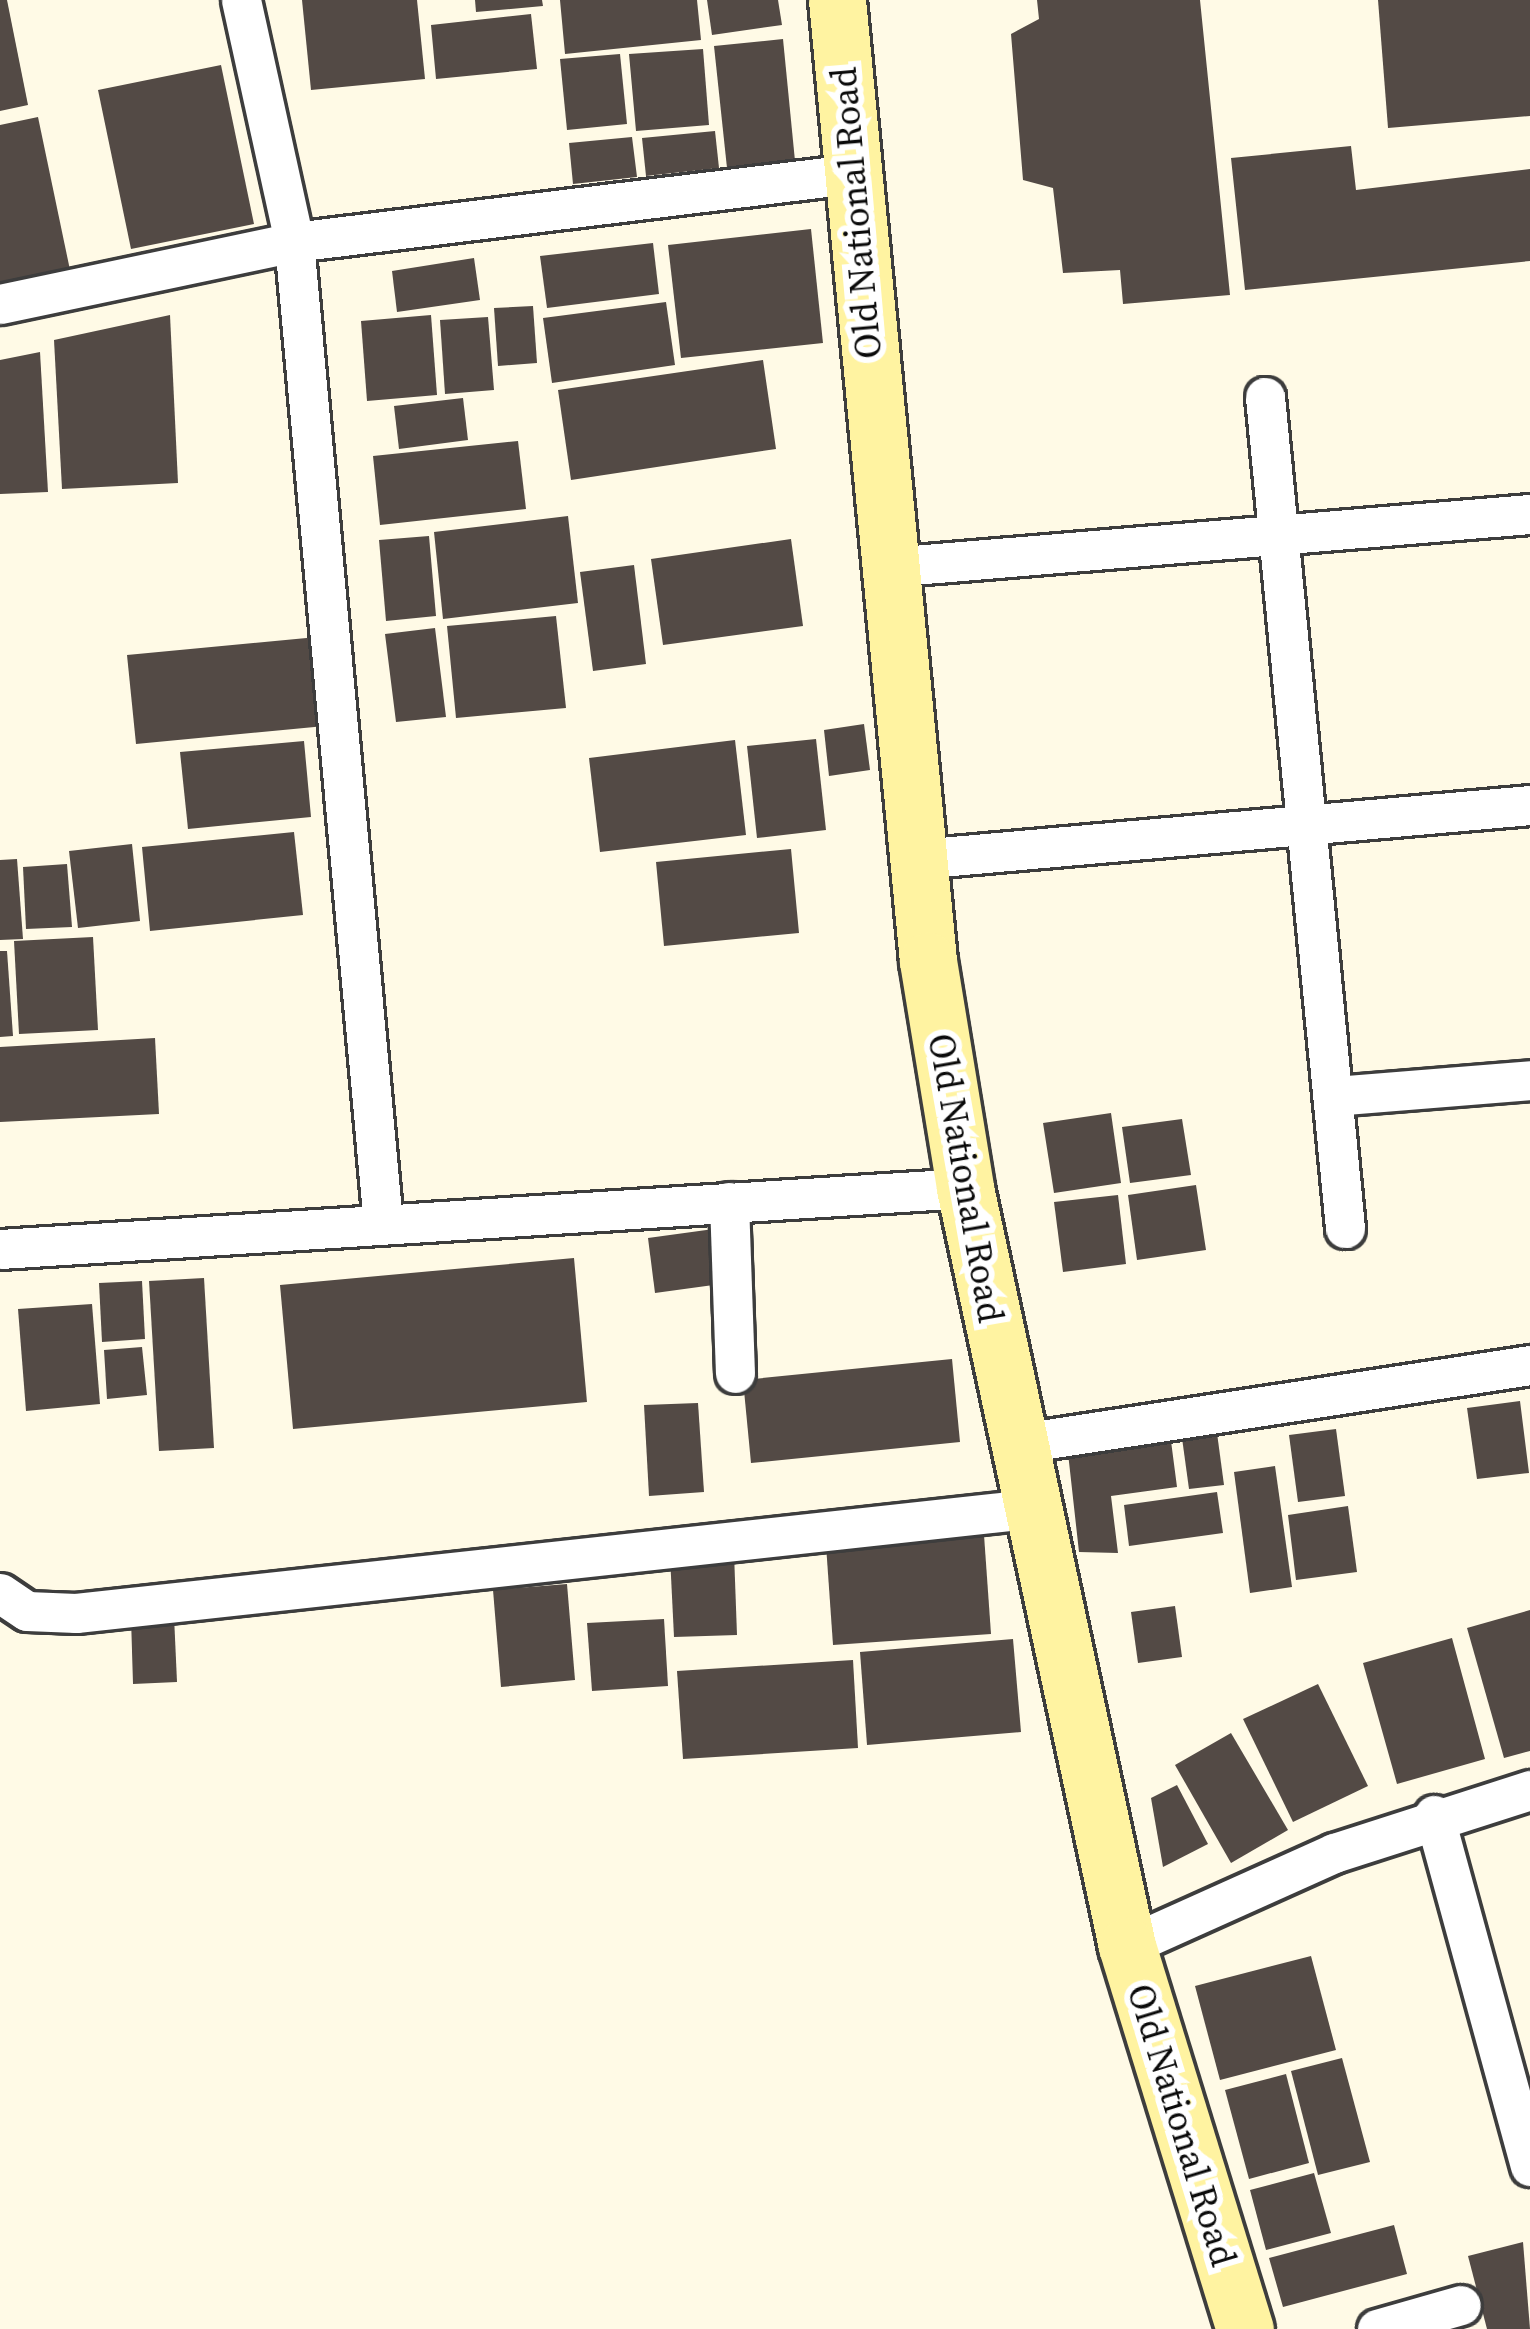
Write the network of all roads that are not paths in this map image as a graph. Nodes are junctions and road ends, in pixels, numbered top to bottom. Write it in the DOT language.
graph roads {
  1 [pos="241,0"];
  2 [pos="837,0"];
  3 [pos="850,174"];
  4 [pos="294,242"];
  5 [pos="0,304"];
  6 [pos="1265,398"];
  7 [pos="1530,514"];
  8 [pos="1282,536"];
  9 [pos="889,566"];
  10 [pos="1530,805"];
  11 [pos="1306,824"];
  12 [pos="918,859"];
  13 [pos="1530,1080"];
  14 [pos="1333,1096"];
  15 [pos="965,1188"];
  16 [pos="729,1202"];
  17 [pos="383,1223"];
  18 [pos="1345,1228"];
  19 [pos="0,1250"];
  20 [pos="1530,1365"];
  21 [pos="736,1373"];
  22 [pos="1015,1444"];
  23 [pos="1030,1509"];
  24 [pos="0,1593"];
  25 [pos="1530,1790"];
  26 [pos="1434,1815"];
  27 [pos="1126,1946"];
  28 [pos="1530,2166"];
  29 [pos="1461,2305"];
  30 [pos="1245,2329"];
  31 [pos="1377,2329"];
  1 -- 4 [label="street"];
  2 -- 3 [label="main road, Old National Road"];
  3 -- 4 [label="street"];
  3 -- 9 [label="main road, Old National Road"];
  4 -- 5 [label="street"];
  4 -- 17 [label="street"];
  6 -- 8 [label="street"];
  7 -- 8 [label="street"];
  8 -- 9 [label="street"];
  8 -- 11 [label="street"];
  9 -- 12 [label="main road, Old National Road"];
  10 -- 11 [label="street"];
  11 -- 12 [label="street"];
  11 -- 14 [label="street"];
  12 -- 15 [label="main road, Old National Road"];
  13 -- 14 [label="street"];
  14 -- 18 [label="street"];
  15 -- 16 [label="street"];
  15 -- 22 [label="main road, Old National Road"];
  16 -- 17 [label="street"];
  16 -- 21 [label="street"];
  17 -- 19 [label="street"];
  20 -- 22 [label="street"];
  22 -- 23 [label="main road, Old National Road"];
  23 -- 24 [label="street"];
  23 -- 27 [label="main road, Old National Road"];
  25 -- 26 [label="street"];
  26 -- 27 [label="street"];
  26 -- 28 [label="street"];
  27 -- 30 [label="main road, Old National Road"];
  29 -- 31 [label="street"];
}
